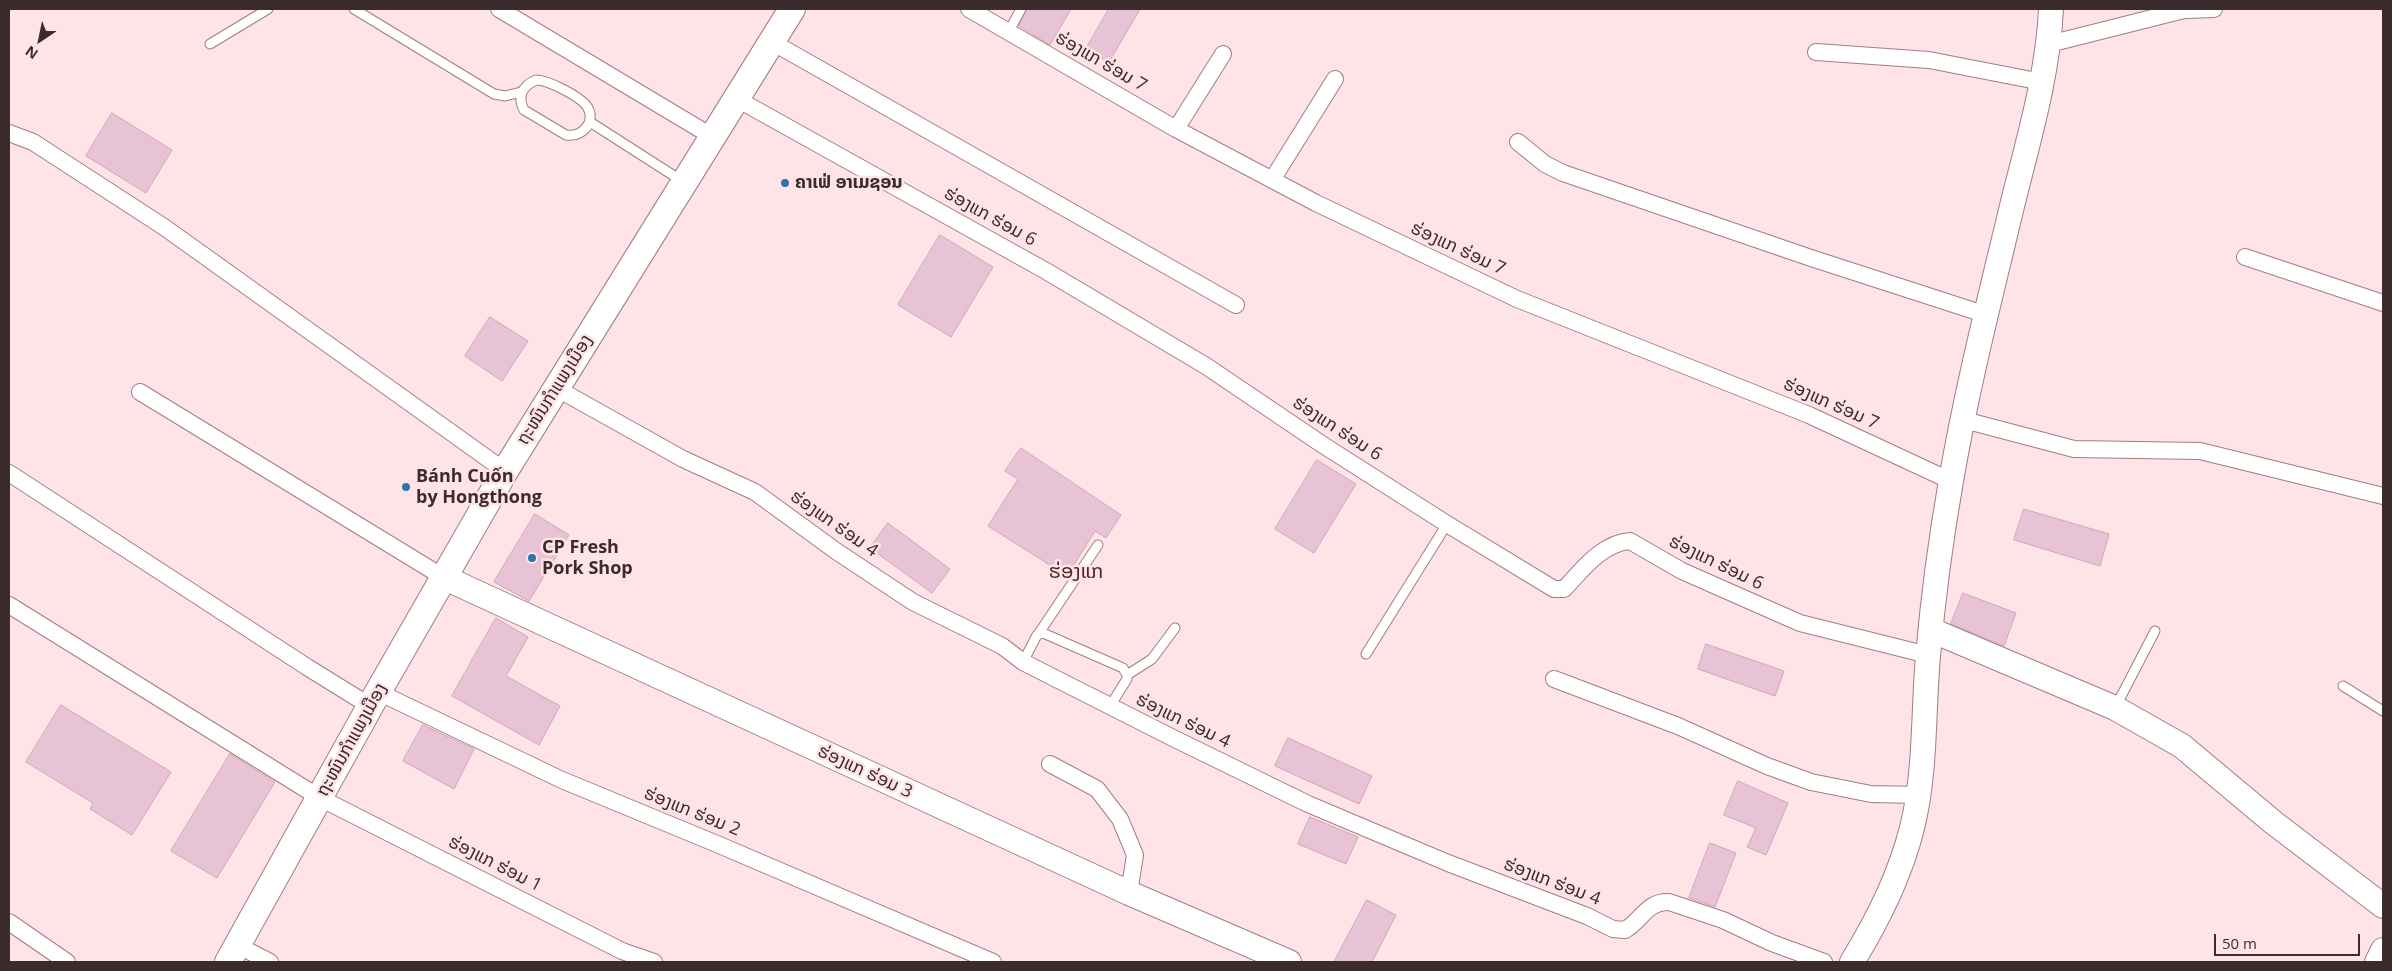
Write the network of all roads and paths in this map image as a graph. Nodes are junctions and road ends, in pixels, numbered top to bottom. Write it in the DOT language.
graph roads {
  1 [pos="268,9"];
  2 [pos="354,9"];
  3 [pos="499,9"];
  4 [pos="792,9"];
  5 [pos="969,9"];
  6 [pos="1021,9"];
  7 [pos="2051,9"];
  8 [pos="2214,9"];
  9 [pos="1009,31"];
  10 [pos="772,42"];
  11 [pos="210,44"];
  12 [pos="2049,44"];
  13 [pos="1816,52"];
  14 [pos="1223,54"];
  15 [pos="1335,78"];
  16 [pos="2042,82"];
  17 [pos="521,92"];
  18 [pos="737,99"];
  19 [pos="590,122"];
  20 [pos="1176,129"];
  21 [pos="9,132"];
  22 [pos="713,136"];
  23 [pos="1518,142"];
  24 [pos="1272,180"];
  25 [pos="685,182"];
  26 [pos="2245,257"];
  27 [pos="2383,303"];
  28 [pos="1236,305"];
  29 [pos="1987,315"];
  30 [pos="556,388"];
  31 [pos="140,392"];
  32 [pos="1964,420"];
  33 [pos="505,471"];
  34 [pos="9,473"];
  35 [pos="1951,481"];
  36 [pos="2383,496"];
  37 [pos="1446,524"];
  38 [pos="1098,545"];
  39 [pos="443,577"];
  40 [pos="9,605"];
  41 [pos="1175,628"];
  42 [pos="1931,630"];
  43 [pos="2155,631"];
  44 [pos="1040,633"];
  45 [pos="1366,654"];
  46 [pos="1928,656"];
  47 [pos="1023,662"];
  48 [pos="1127,675"];
  49 [pos="1554,678"];
  50 [pos="2343,686"];
  51 [pos="374,699"];
  52 [pos="1110,706"];
  53 [pos="2115,708"];
  54 [pos="2383,711"];
  55 [pos="1050,764"];
  56 [pos="1919,795"];
  57 [pos="320,798"];
  58 [pos="1129,893"];
  59 [pos="2383,906"];
  60 [pos="9,922"];
  61 [pos="2383,950"];
  62 [pos="234,954"];
  63 [pos="67,962"];
  64 [pos="270,962"];
  65 [pos="654,962"];
  66 [pos="993,962"];
  67 [pos="1289,962"];
  68 [pos="1824,962"];
  69 [pos="1852,962"];
  70 [pos="2377,962"];
  1 -- 11 [label="lane"];
  2 -- 17 [label="lane"];
  3 -- 22 [label="street"];
  4 -- 10 [label="main road, ຖະໜົນກຳແພງເມືອງ"];
  5 -- 9 [label="street, ຮ່ອງແກ ຮ່ອມ 7"];
  6 -- 9 [label="lane"];
  7 -- 12 [label="street"];
  8 -- 12 [label="street"];
  9 -- 20 [label="street, ຮ່ອງແກ ຮ່ອມ 7"];
  10 -- 18 [label="main road, ຖະໜົນກຳແພງເມືອງ"];
  10 -- 28 [label="street"];
  12 -- 16 [label="street"];
  13 -- 16 [label="street"];
  14 -- 20 [label="street"];
  15 -- 24 [label="street"];
  16 -- 29 [label="street"];
  17 -- 19 [label="lane"];
  17 -- 19 [label="lane"];
  18 -- 22 [label="main road, ຖະໜົນກຳແພງເມືອງ"];
  18 -- 37 [label="street, ຮ່ອງແກ ຮ່ອມ 6"];
  19 -- 25 [label="lane"];
  20 -- 24 [label="street, ຮ່ອງແກ ຮ່ອມ 7"];
  21 -- 33 [label="street"];
  22 -- 25 [label="main road, ຖະໜົນກຳແພງເມືອງ"];
  23 -- 29 [label="street"];
  24 -- 35 [label="street, ຮ່ອງແກ ຮ່ອມ 7"];
  25 -- 30 [label="main road, ຖະໜົນກຳແພງເມືອງ"];
  26 -- 27 [label="street"];
  29 -- 32 [label="street"];
  30 -- 33 [label="main road, ຖະໜົນກຳແພງເມືອງ"];
  30 -- 47 [label="street, ຮ່ອງແກ ຮ່ອມ 4"];
  31 -- 39 [label="street"];
  32 -- 35 [label="street"];
  32 -- 36 [label="street"];
  33 -- 39 [label="main road, ຖະໜົນກຳແພງເມືອງ"];
  34 -- 51 [label="street, ຮ່ອງແກ ຮ່ອມ 2"];
  35 -- 42 [label="street"];
  37 -- 45 [label="lane"];
  37 -- 46 [label="street, ຮ່ອງແກ ຮ່ອມ 6"];
  38 -- 44 [label="lane"];
  39 -- 51 [label="main road, ຖະໜົນກຳແພງເມືອງ"];
  39 -- 58 [label="street, ຮ່ອງແກ ຮ່ອມ 3"];
  40 -- 57 [label="street, ຮ່ອງແກ ຮ່ອມ 1"];
  41 -- 48 [label="lane"];
  42 -- 46 [label="street"];
  42 -- 53 [label="street"];
  43 -- 53 [label="lane"];
  44 -- 47 [label="lane"];
  44 -- 48 [label="lane"];
  46 -- 56 [label="street"];
  47 -- 52 [label="street, ຮ່ອງແກ ຮ່ອມ 4"];
  48 -- 52 [label="lane"];
  49 -- 56 [label="street"];
  50 -- 54 [label="lane"];
  51 -- 57 [label="main road, ຖະໜົນກຳແພງເມືອງ"];
  51 -- 66 [label="street, ຮ່ອງແກ ຮ່ອມ 2"];
  52 -- 68 [label="street, ຮ່ອງແກ ຮ່ອມ 4"];
  53 -- 59 [label="street"];
  55 -- 58 [label="street"];
  56 -- 69 [label="street"];
  57 -- 62 [label="main road, ຖະໜົນກຳແພງເມືອງ"];
  57 -- 65 [label="street, ຮ່ອງແກ ຮ່ອມ 1"];
  58 -- 67 [label="street, ຮ່ອງແກ ຮ່ອມ 3"];
  60 -- 63 [label="street"];
  61 -- 70 [label="street"];
  62 -- 64 [label="street"];
}
